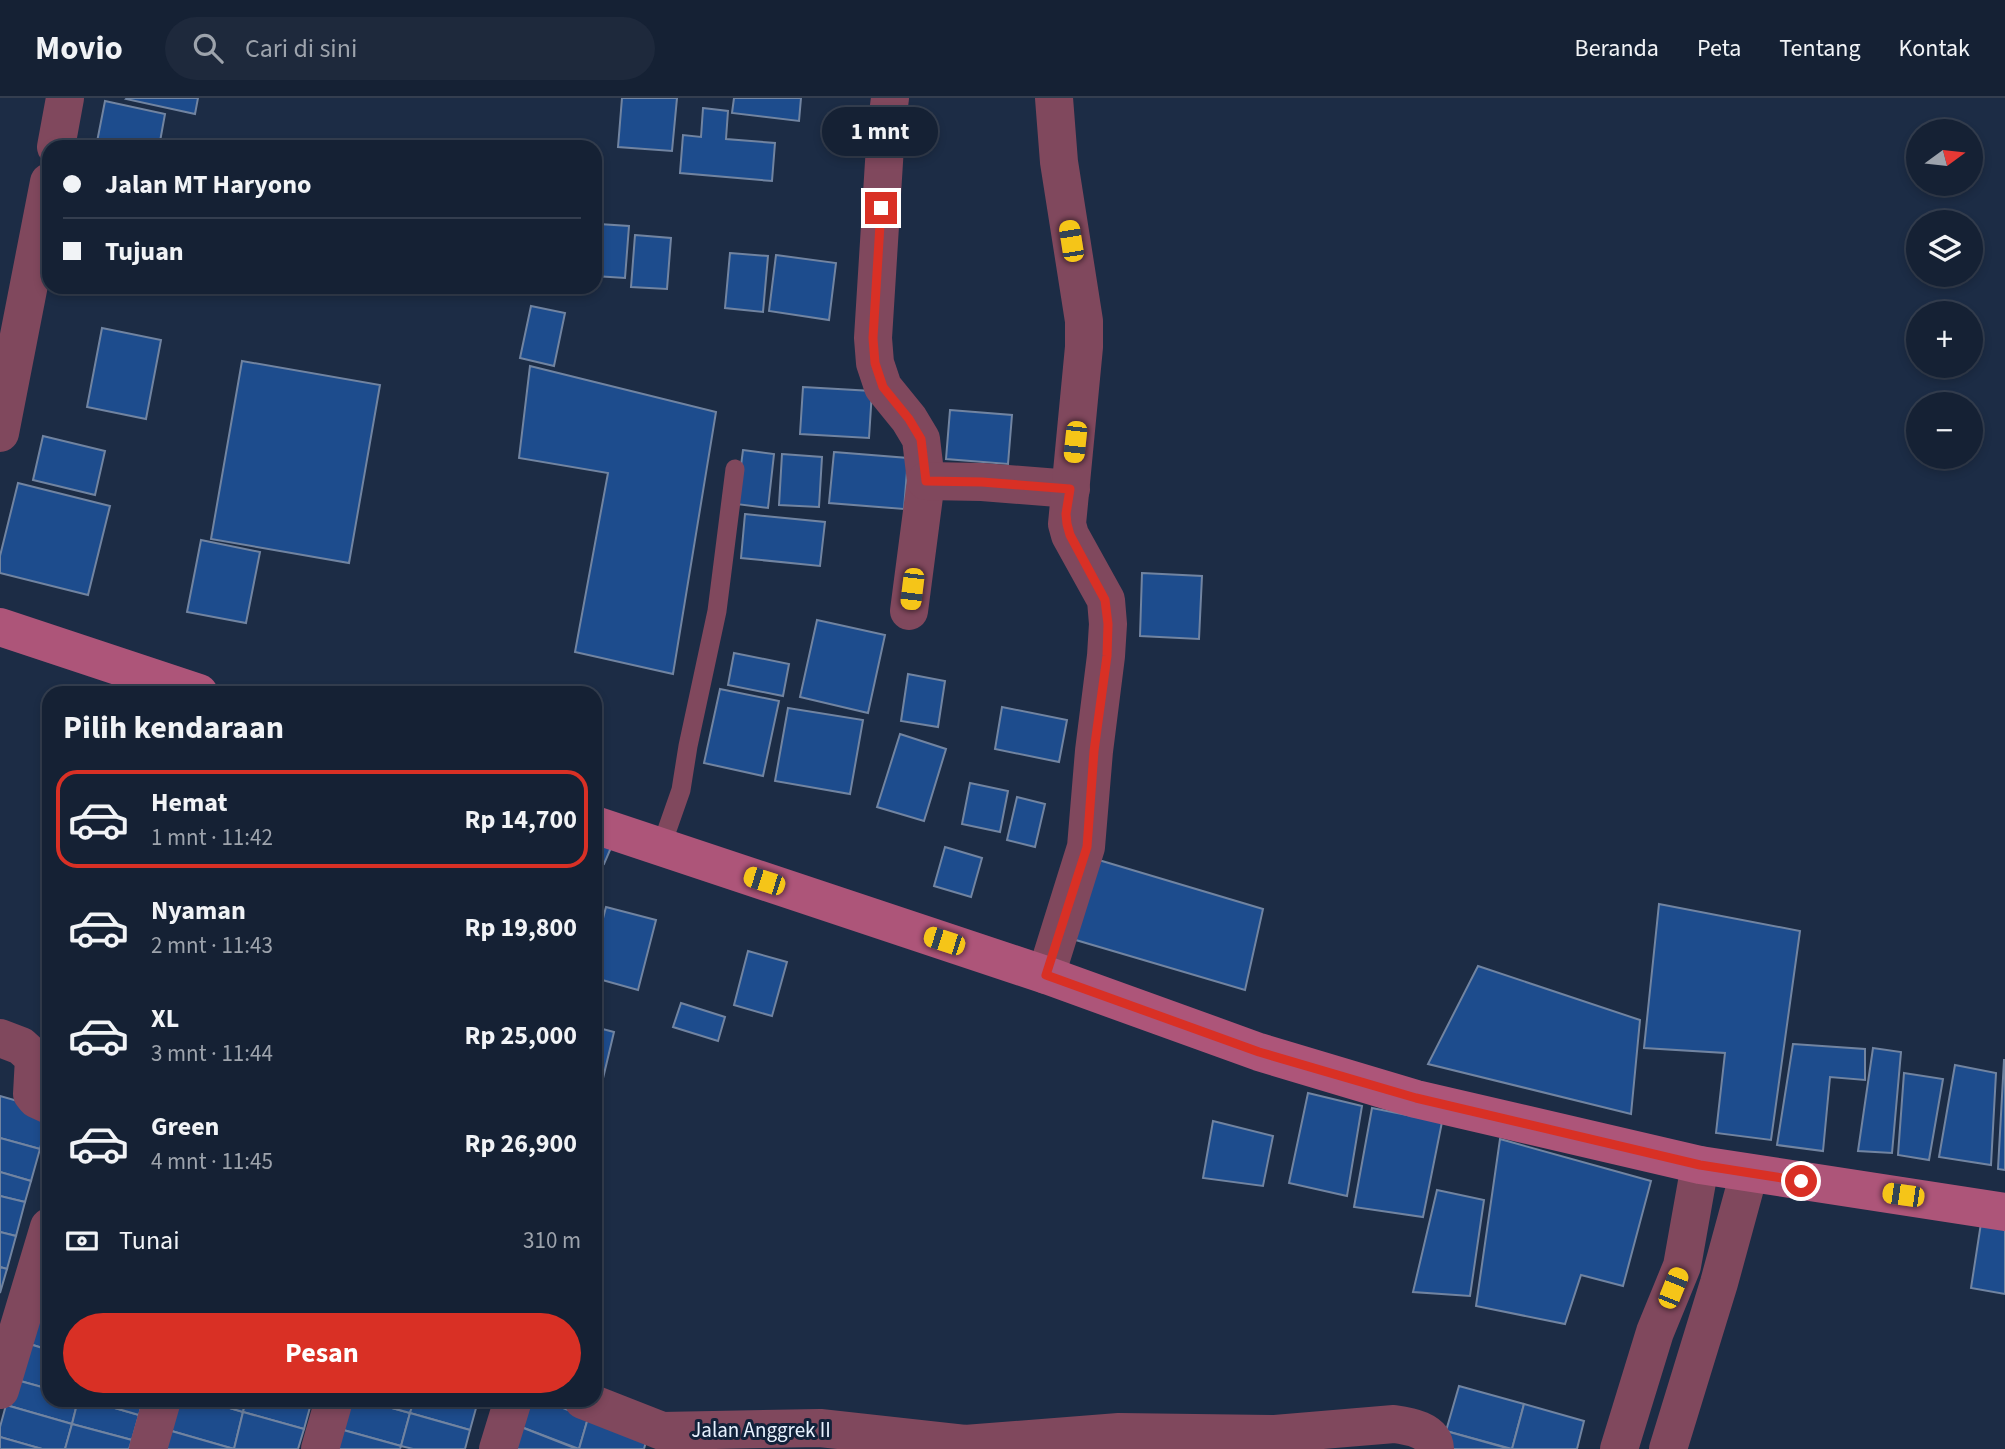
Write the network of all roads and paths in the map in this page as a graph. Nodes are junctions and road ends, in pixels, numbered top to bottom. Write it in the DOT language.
graph roads {
  1 [pos="65,98"];
  2 [pos="890,98"];
  3 [pos="1054,98"];
  4 [pos="57,140"];
  5 [pos="42,218"];
  6 [pos="0,433"];
  7 [pos="735,469"];
  8 [pos="926,481"];
  9 [pos="1070,489"];
  10 [pos="909,611"];
  11 [pos="0,627"];
  12 [pos="178,686"];
  13 [pos="602,827"];
  14 [pos="661,847"];
  15 [pos="1046,975"];
  16 [pos="0,1038"];
  17 [pos="42,1101"];
  18 [pos="1700,1165"];
  19 [pos="1749,1173"];
  20 [pos="2005,1212"];
  21 [pos="42,1250"];
  22 [pos="0,1390"];
  23 [pos="160,1407"];
  24 [pos="332,1407"];
  25 [pos="511,1407"];
  26 [pos="596,1407"];
  27 [pos="817,1438"];
  28 [pos="660,1440"];
  29 [pos="1117,1441"];
  30 [pos="1273,1441"];
  31 [pos="964,1446"];
  32 [pos="148,1449"];
  33 [pos="320,1449"];
  34 [pos="498,1449"];
  35 [pos="1435,1449"];
  36 [pos="1619,1449"];
  37 [pos="1668,1449"];
  1 -- 4 [label="street"];
  2 -- 8 [label="street"];
  3 -- 9 [label="street"];
  5 -- 6 [label="street"];
  7 -- 14 [label="lane"];
  8 -- 9 [label="street"];
  8 -- 10 [label="street"];
  9 -- 15 [label="street"];
  11 -- 12 [label="main road"];
  13 -- 14 [label="main road"];
  14 -- 15 [label="main road"];
  15 -- 18 [label="main road"];
  16 -- 17 [label="street"];
  18 -- 19 [label="main road"];
  18 -- 36 [label="street"];
  19 -- 20 [label="main road"];
  19 -- 37 [label="street"];
  21 -- 22 [label="street"];
  23 -- 32 [label="street"];
  24 -- 33 [label="street"];
  25 -- 34 [label="street"];
  26 -- 28 [label="street, Jalan Anggrek II"];
  27 -- 28 [label="street, Jalan Anggrek II"];
  27 -- 31 [label="street, Jalan Anggrek II"];
  29 -- 30 [label="street, Jalan Anggrek II"];
  29 -- 31 [label="street, Jalan Anggrek II"];
  30 -- 35 [label="street, Jalan Anggrek II"];
}
